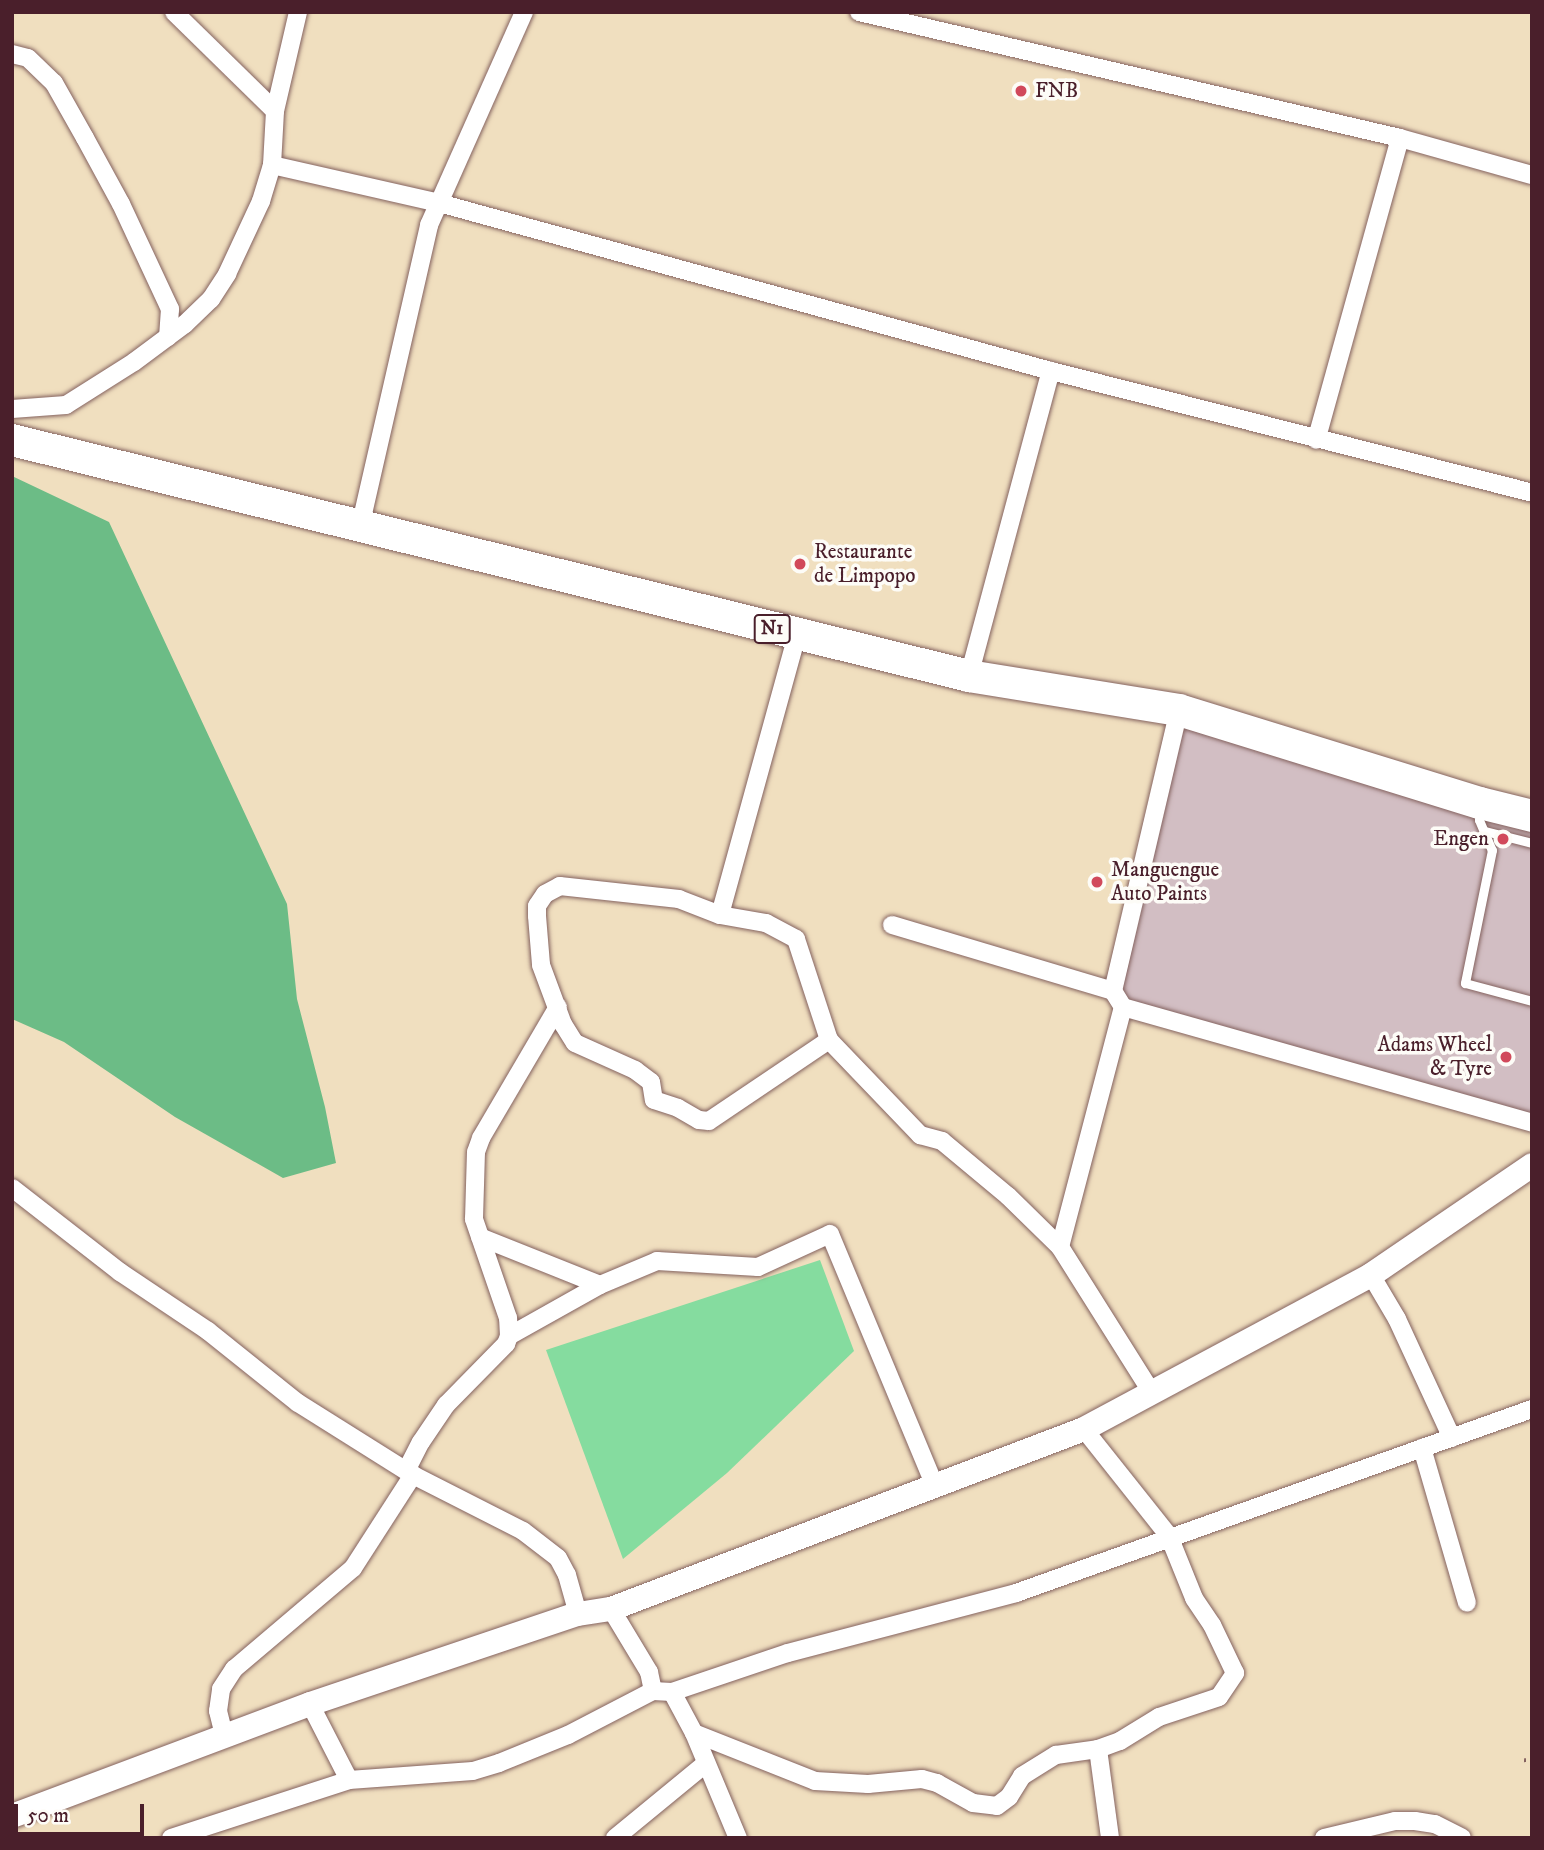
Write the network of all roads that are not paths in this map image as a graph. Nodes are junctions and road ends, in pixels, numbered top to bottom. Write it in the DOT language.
graph roads {
  1 [pos="174,12"];
  2 [pos="298,12"];
  3 [pos="524,12"];
  4 [pos="859,12"];
  5 [pos="12,54"];
  6 [pos="275,111"];
  7 [pos="1400,138"];
  8 [pos="272,165"];
  9 [pos="1532,175"];
  10 [pos="439,203"];
  11 [pos="168,337"];
  12 [pos="1051,371"];
  13 [pos="12,409"];
  14 [pos="12,440"];
  15 [pos="1316,440"];
  16 [pos="1532,493"];
  17 [pos="360,527"];
  18 [pos="797,635"];
  19 [pos="969,676"];
  20 [pos="1179,710"];
  21 [pos="1532,816"];
  22 [pos="1483,817"];
  23 [pos="1532,844"];
  24 [pos="720,915"];
  25 [pos="892,925"];
  26 [pos="1113,991"];
  27 [pos="1532,1001"];
  28 [pos="558,1007"];
  29 [pos="1123,1007"];
  30 [pos="829,1040"];
  31 [pos="1532,1123"];
  32 [pos="1532,1166"];
  33 [pos="13,1190"];
  34 [pos="480,1237"];
  35 [pos="1060,1247"];
  36 [pos="1371,1275"];
  37 [pos="600,1285"];
  38 [pos="509,1336"];
  39 [pos="1152,1392"];
  40 [pos="1532,1409"];
  41 [pos="1084,1429"];
  42 [pos="1452,1438"];
  43 [pos="1422,1448"];
  44 [pos="410,1472"];
  45 [pos="935,1486"];
  46 [pos="1169,1536"];
  47 [pos="1467,1603"];
  48 [pos="611,1609"];
  49 [pos="578,1614"];
  50 [pos="653,1691"];
  51 [pos="672,1692"];
  52 [pos="310,1704"];
  53 [pos="694,1733"];
  54 [pos="225,1735"];
  55 [pos="1098,1749"];
  56 [pos="705,1764"];
  57 [pos="349,1780"];
  58 [pos="12,1816"];
  59 [pos="203,1833"];
  60 [pos="171,1838"];
  61 [pos="615,1838"];
  62 [pos="738,1838"];
  63 [pos="1110,1838"];
  64 [pos="1324,1838"];
  65 [pos="1462,1838"];
  1 -- 6 [label="street"];
  2 -- 6 [label="street"];
  3 -- 10 [label="street"];
  4 -- 7 [label="street"];
  5 -- 11 [label="street"];
  6 -- 8 [label="street"];
  7 -- 9 [label="street"];
  7 -- 15 [label="street"];
  8 -- 10 [label="street"];
  8 -- 11 [label="street"];
  10 -- 12 [label="street"];
  10 -- 17 [label="street"];
  11 -- 13 [label="street"];
  12 -- 15 [label="street"];
  12 -- 19 [label="street"];
  14 -- 17 [label="highway, N1"];
  15 -- 16 [label="street"];
  17 -- 18 [label="highway, N1"];
  18 -- 19 [label="highway, N1"];
  18 -- 24 [label="street"];
  19 -- 20 [label="highway, N1"];
  20 -- 22 [label="highway, N1"];
  20 -- 26 [label="street"];
  21 -- 22 [label="highway, N1"];
  22 -- 23 [label="lane"];
  22 -- 27 [label="lane"];
  24 -- 28 [label="street"];
  24 -- 30 [label="street"];
  25 -- 26 [label="street"];
  26 -- 29 [label="street"];
  28 -- 30 [label="street"];
  28 -- 34 [label="street"];
  29 -- 31 [label="street"];
  29 -- 35 [label="street"];
  30 -- 35 [label="street"];
  32 -- 36 [label="street"];
  33 -- 44 [label="street"];
  34 -- 37 [label="street"];
  34 -- 38 [label="street"];
  35 -- 39 [label="street"];
  36 -- 39 [label="street"];
  36 -- 42 [label="street"];
  37 -- 38 [label="street"];
  37 -- 45 [label="street"];
  38 -- 44 [label="street"];
  39 -- 41 [label="street"];
  40 -- 42 [label="street"];
  41 -- 45 [label="street"];
  41 -- 46 [label="street"];
  42 -- 43 [label="street"];
  43 -- 46 [label="street"];
  43 -- 47 [label="street"];
  44 -- 49 [label="street"];
  44 -- 54 [label="street"];
  45 -- 48 [label="street"];
  46 -- 51 [label="street"];
  46 -- 55 [label="street"];
  48 -- 49 [label="street"];
  48 -- 50 [label="street"];
  49 -- 52 [label="street"];
  50 -- 51 [label="street"];
  50 -- 57 [label="street"];
  51 -- 53 [label="street"];
  52 -- 54 [label="street"];
  52 -- 57 [label="street"];
  53 -- 55 [label="street"];
  53 -- 56 [label="street"];
  54 -- 58 [label="street"];
  55 -- 63 [label="street"];
  56 -- 61 [label="street"];
  56 -- 62 [label="street"];
  57 -- 59 [label="street"];
  59 -- 60 [label="street"];
  64 -- 65 [label="street"];
}
